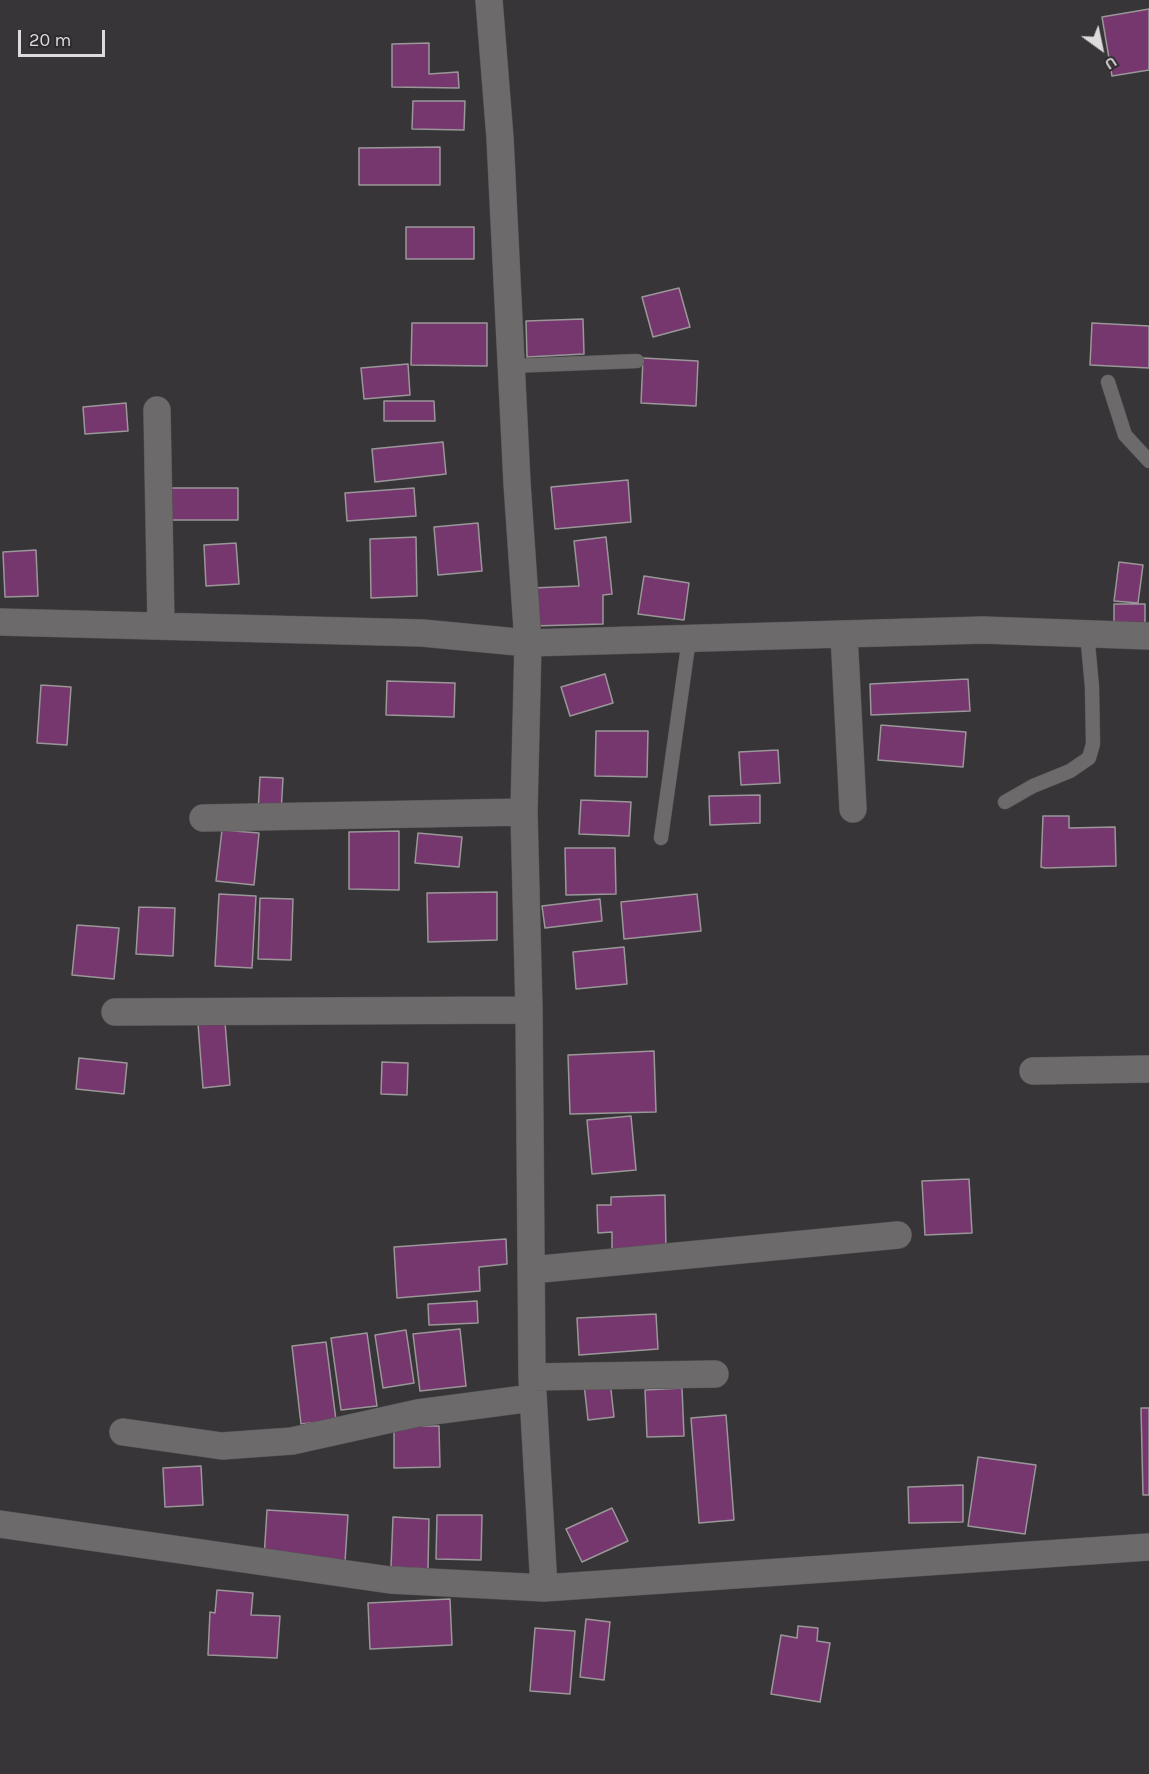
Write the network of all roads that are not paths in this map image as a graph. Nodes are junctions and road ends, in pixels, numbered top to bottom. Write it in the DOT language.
graph roads {
  1 [pos="489,0"];
  2 [pos="637,361"];
  3 [pos="511,366"];
  4 [pos="1108,382"];
  5 [pos="157,410"];
  6 [pos="1149,461"];
  7 [pos="0,622"];
  8 [pos="160,625"];
  9 [pos="1087,633"];
  10 [pos="844,634"];
  11 [pos="1149,636"];
  12 [pos="689,639"];
  13 [pos="528,643"];
  14 [pos="1005,802"];
  15 [pos="854,809"];
  16 [pos="524,812"];
  17 [pos="202,818"];
  18 [pos="661,838"];
  19 [pos="529,1010"];
  20 [pos="115,1012"];
  21 [pos="1149,1069"];
  22 [pos="1033,1071"];
  23 [pos="898,1234"];
  24 [pos="531,1270"];
  25 [pos="715,1374"];
  26 [pos="532,1388"];
  27 [pos="123,1432"];
  28 [pos="0,1524"];
  29 [pos="1149,1547"];
  30 [pos="543,1588"];
  1 -- 3 [label="street"];
  2 -- 3 [label="lane"];
  3 -- 13 [label="street"];
  4 -- 6 [label="lane"];
  5 -- 8 [label="street"];
  7 -- 8 [label="street"];
  8 -- 13 [label="street"];
  9 -- 10 [label="street"];
  9 -- 11 [label="street"];
  9 -- 14 [label="lane"];
  10 -- 12 [label="street"];
  10 -- 15 [label="street"];
  12 -- 13 [label="street"];
  12 -- 18 [label="lane"];
  13 -- 16 [label="street"];
  16 -- 17 [label="street"];
  16 -- 19 [label="street"];
  19 -- 20 [label="street"];
  19 -- 24 [label="street"];
  21 -- 22 [label="street"];
  23 -- 24 [label="street"];
  24 -- 26 [label="street"];
  25 -- 26 [label="street"];
  26 -- 27 [label="street"];
  26 -- 30 [label="street"];
  28 -- 30 [label="street"];
  29 -- 30 [label="street"];
}
